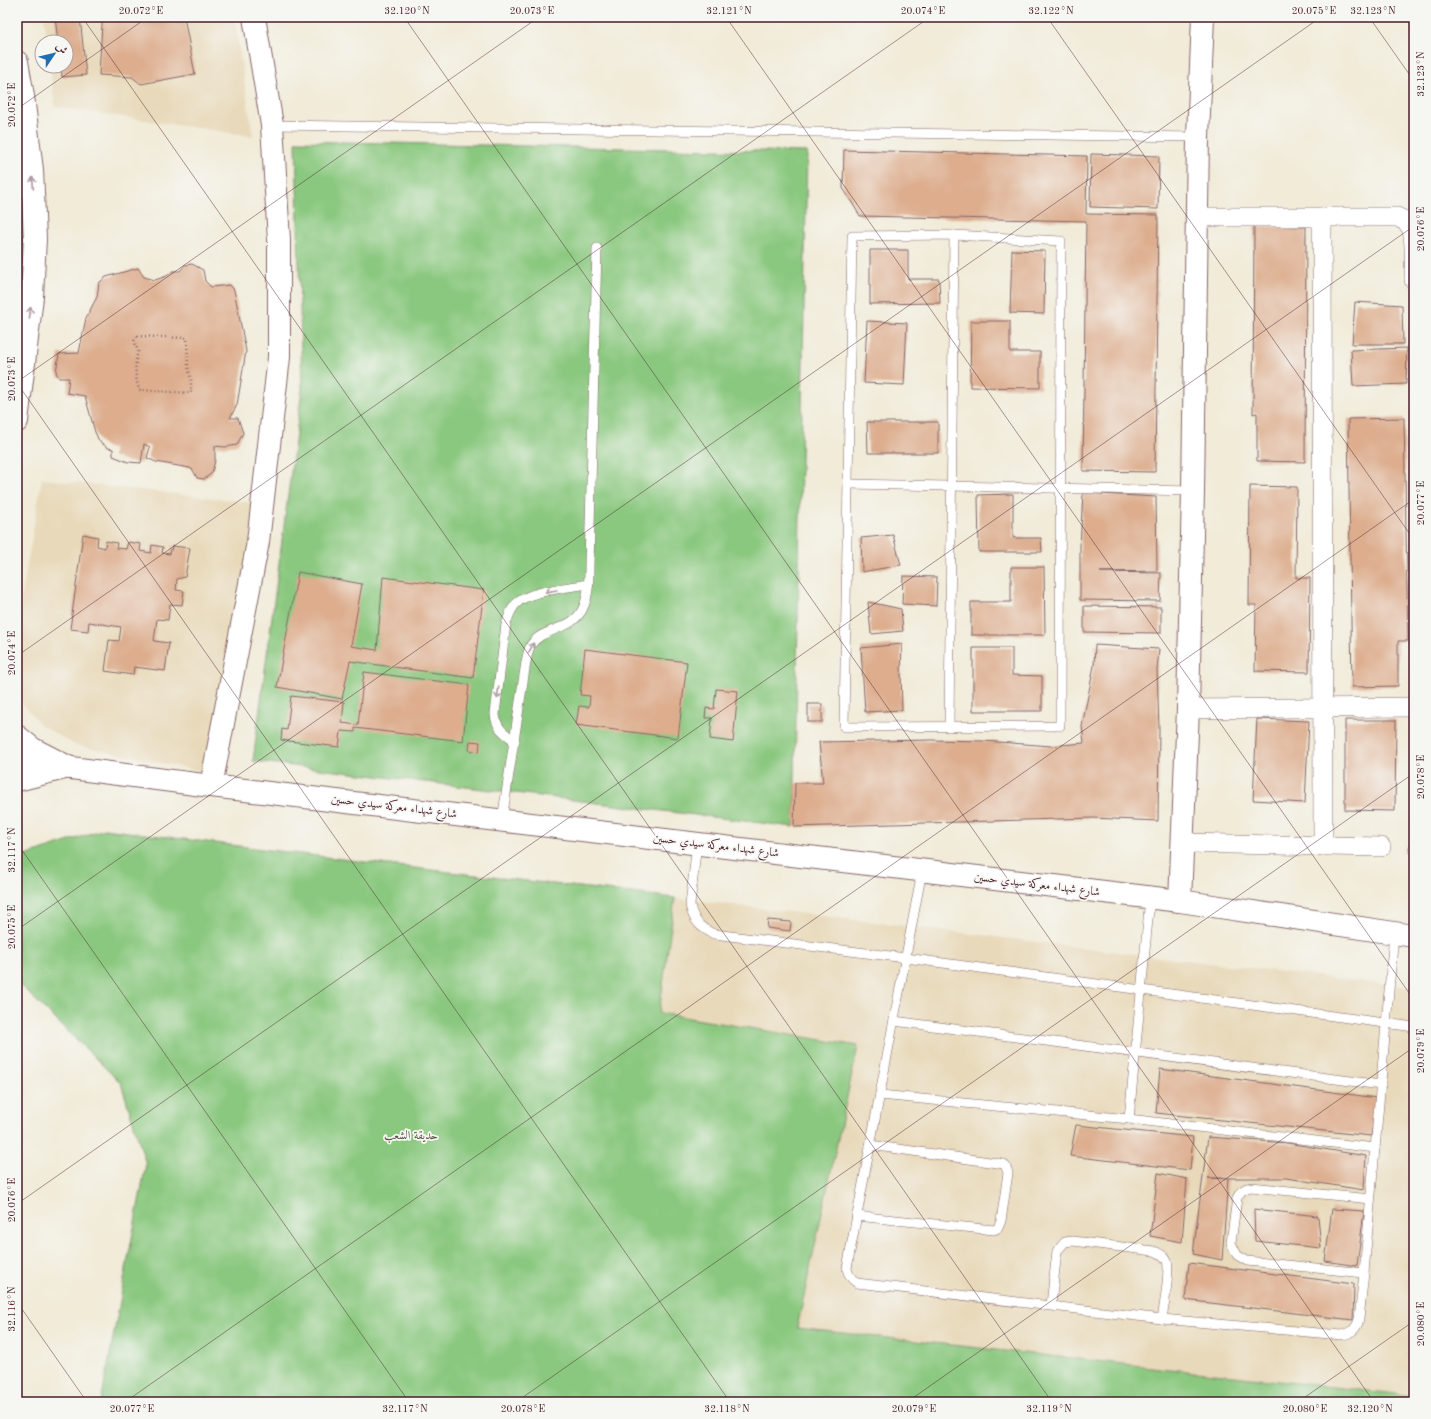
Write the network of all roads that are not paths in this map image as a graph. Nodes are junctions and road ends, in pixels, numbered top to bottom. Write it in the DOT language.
graph roads {
  1 [pos="254,17"];
  2 [pos="1203,17"];
  3 [pos="17,62"];
  4 [pos="272,125"];
  5 [pos="1198,137"];
  6 [pos="1197,217"];
  7 [pos="1322,217"];
  8 [pos="954,235"];
  9 [pos="598,248"];
  10 [pos="1414,280"];
  11 [pos="17,421"];
  12 [pos="848,484"];
  13 [pos="951,486"];
  14 [pos="1060,489"];
  15 [pos="1193,491"];
  16 [pos="589,584"];
  17 [pos="1323,708"];
  18 [pos="1414,708"];
  19 [pos="1188,709"];
  20 [pos="949,727"];
  21 [pos="17,736"];
  22 [pos="515,741"];
  23 [pos="17,760"];
  24 [pos="68,767"];
  25 [pos="17,780"];
  26 [pos="211,786"];
  27 [pos="502,820"];
  28 [pos="697,843"];
  29 [pos="1182,843"];
  30 [pos="1323,846"];
  31 [pos="1381,847"];
  32 [pos="922,871"];
  33 [pos="1150,898"];
  34 [pos="1180,901"];
  35 [pos="1404,935"];
  36 [pos="906,958"];
  37 [pos="1141,991"];
  38 [pos="894,1021"];
  39 [pos="1386,1023"];
  40 [pos="1414,1027"];
  41 [pos="1135,1053"];
  42 [pos="1381,1085"];
  43 [pos="880,1095"];
  44 [pos="1129,1119"];
  45 [pos="870,1145"];
  46 [pos="1375,1148"];
  47 [pos="1371,1198"];
  48 [pos="856,1216"];
  49 [pos="1364,1273"];
  50 [pos="1051,1305"];
  51 [pos="1162,1319"];
  1 -- 4 [label="main road"];
  2 -- 5 [label="main road"];
  11 -- 3 [label="main road, one-way"];
  4 -- 5 [label="lane"];
  4 -- 26 [label="main road"];
  5 -- 6 [label="main road"];
  6 -- 7 [label="street"];
  6 -- 15 [label="main road"];
  7 -- 10 [label="street"];
  7 -- 17 [label="street"];
  8 -- 12 [label="lane"];
  8 -- 13 [label="lane"];
  8 -- 14 [label="lane"];
  9 -- 16 [label="lane"];
  12 -- 13 [label="lane"];
  12 -- 20 [label="lane"];
  13 -- 14 [label="lane"];
  13 -- 20 [label="lane"];
  14 -- 15 [label="lane"];
  14 -- 20 [label="lane"];
  15 -- 19 [label="main road"];
  22 -- 16 [label="lane, one-way"];
  16 -- 22 [label="lane, one-way"];
  17 -- 18 [label="street"];
  17 -- 19 [label="street"];
  17 -- 30 [label="street"];
  19 -- 29 [label="main road"];
  21 -- 24 [label="main road"];
  22 -- 27 [label="lane"];
  23 -- 24 [label="main road, شارع شهداء معركة سيدي حسين"];
  24 -- 25 [label="main road"];
  24 -- 26 [label="main road, شارع شهداء معركة سيدي حسين"];
  26 -- 27 [label="main road, شارع شهداء معركة سيدي حسين"];
  27 -- 28 [label="main road, شارع شهداء معركة سيدي حسين"];
  28 -- 32 [label="main road, شارع شهداء معركة سيدي حسين"];
  28 -- 36 [label="lane"];
  29 -- 30 [label="street"];
  29 -- 34 [label="main road"];
  30 -- 31 [label="street"];
  32 -- 33 [label="main road, شارع شهداء معركة سيدي حسين"];
  32 -- 36 [label="lane"];
  33 -- 34 [label="main road, شارع شهداء معركة سيدي حسين"];
  33 -- 37 [label="lane"];
  34 -- 35 [label="main road, شارع شهداء معركة سيدي حسين"];
  35 -- 39 [label="lane"];
  36 -- 37 [label="lane"];
  36 -- 38 [label="lane"];
  37 -- 39 [label="lane"];
  37 -- 41 [label="lane"];
  38 -- 41 [label="lane"];
  38 -- 43 [label="lane"];
  39 -- 40 [label="lane"];
  39 -- 42 [label="lane"];
  41 -- 42 [label="lane"];
  41 -- 44 [label="lane"];
  42 -- 46 [label="lane"];
  43 -- 44 [label="lane"];
  43 -- 45 [label="lane"];
  44 -- 46 [label="lane"];
  45 -- 48 [label="lane"];
  45 -- 48 [label="lane"];
  46 -- 47 [label="lane"];
  47 -- 49 [label="lane"];
  47 -- 49 [label="lane"];
  48 -- 50 [label="lane"];
  49 -- 51 [label="lane"];
  50 -- 51 [label="lane"];
  50 -- 51 [label="lane"];
}
